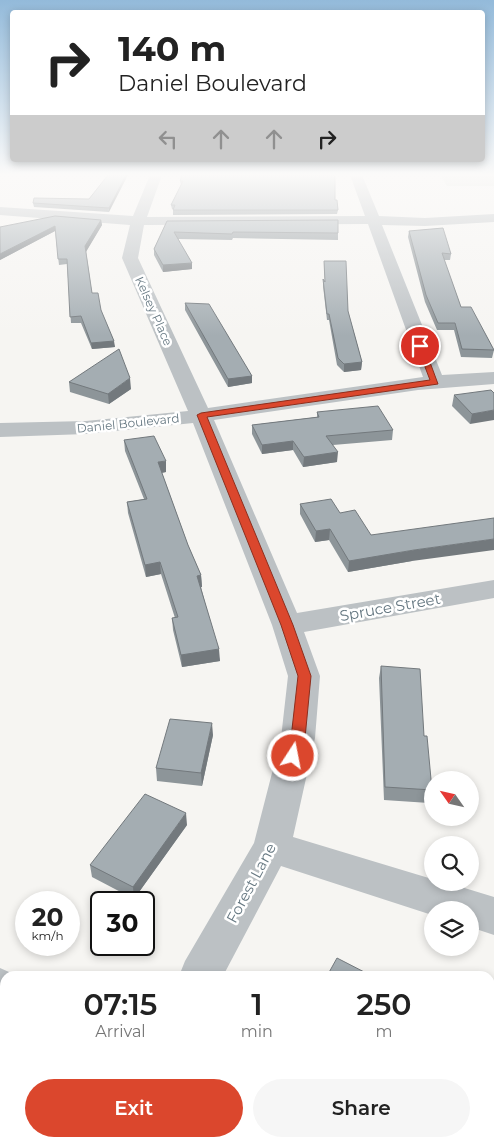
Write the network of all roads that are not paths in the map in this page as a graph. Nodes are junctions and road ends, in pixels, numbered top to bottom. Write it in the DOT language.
graph roads {
  1 [pos="136,229"];
  2 [pos="374,229"];
  3 [pos="494,378"];
  4 [pos="435,382"];
  5 [pos="201,415"];
  6 [pos="0,430"];
  7 [pos="494,589"];
  8 [pos="287,625"];
  9 [pos="272,847"];
  10 [pos="494,916"];
  11 [pos="203,971"];
  1 -- 5 [label="street, Kelsey Place"];
  2 -- 4 [label="street"];
  3 -- 4 [label="street, Daniel Boulevard"];
  4 -- 5 [label="street, Daniel Boulevard"];
  5 -- 6 [label="street, Daniel Boulevard"];
  5 -- 8 [label="street, Forest Lane"];
  7 -- 8 [label="street, Spruce Street"];
  8 -- 9 [label="street, Forest Lane"];
  9 -- 10 [label="street"];
  9 -- 11 [label="street, Forest Lane"];
}
